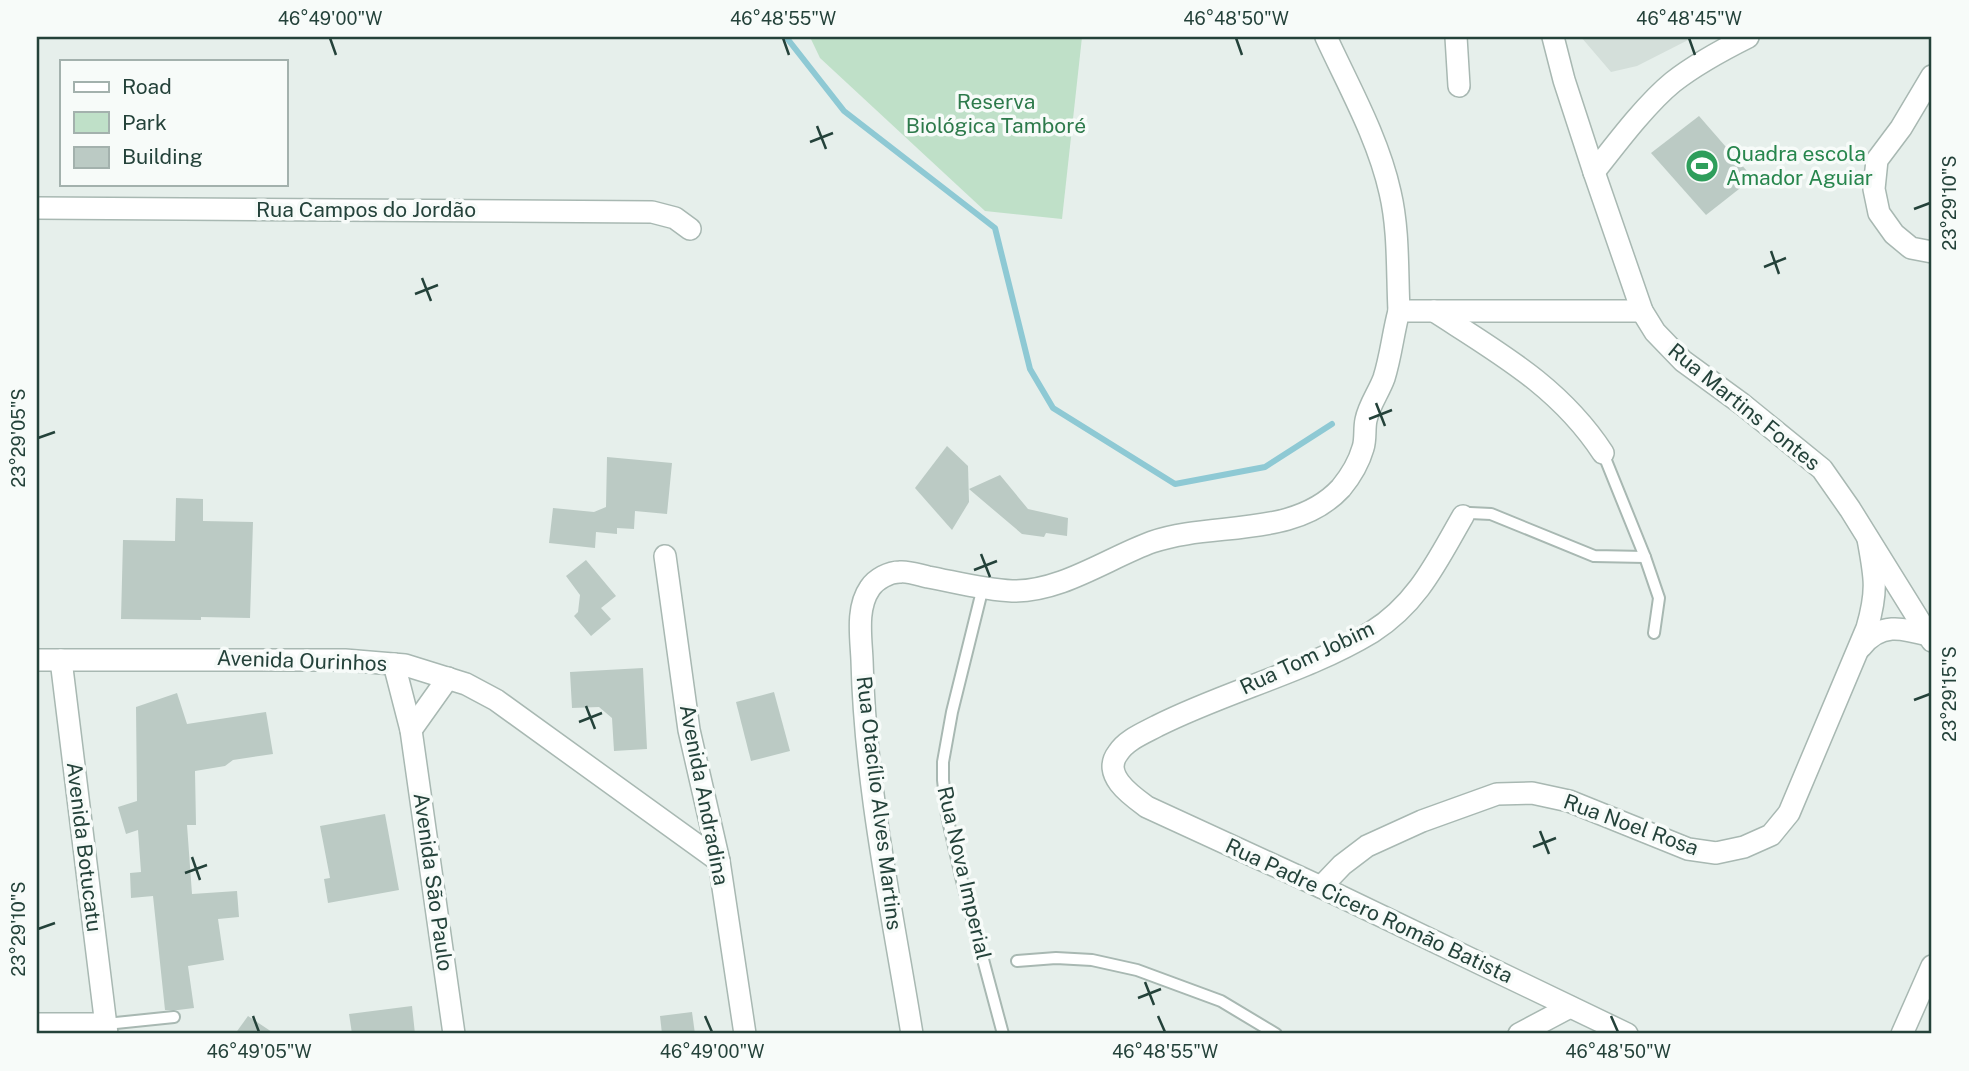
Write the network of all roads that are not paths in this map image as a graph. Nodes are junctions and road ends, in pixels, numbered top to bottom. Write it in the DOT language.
graph roads {
  1 [pos="1326,37"];
  2 [pos="1456,37"];
  3 [pos="1553,37"];
  4 [pos="1748,37"];
  5 [pos="1932,76"];
  6 [pos="1459,86"];
  7 [pos="1594,172"];
  8 [pos="37,208"];
  9 [pos="690,229"];
  10 [pos="1932,252"];
  11 [pos="1399,311"];
  12 [pos="1434,311"];
  13 [pos="1642,311"];
  14 [pos="1604,453"];
  15 [pos="1463,516"];
  16 [pos="1868,539"];
  17 [pos="665,556"];
  18 [pos="1646,558"];
  19 [pos="983,587"];
  20 [pos="1654,633"];
  21 [pos="1930,638"];
  22 [pos="37,660"];
  23 [pos="61,660"];
  24 [pos="1853,660"];
  25 [pos="394,664"];
  26 [pos="448,678"];
  27 [pos="411,730"];
  28 [pos="1118,780"];
  29 [pos="719,861"];
  30 [pos="1321,887"];
  31 [pos="1017,961"];
  32 [pos="1932,966"];
  33 [pos="1570,1007"];
  34 [pos="174,1017"];
  35 [pos="37,1024"];
  36 [pos="106,1029"];
  37 [pos="454,1034"];
  38 [pos="745,1034"];
  39 [pos="912,1034"];
  40 [pos="1003,1034"];
  41 [pos="1276,1034"];
  42 [pos="1519,1034"];
  43 [pos="1627,1034"];
  44 [pos="1902,1034"];
  1 -- 11 [label="street, Rua Otacílio Alves Martins"];
  2 -- 6 [label="street"];
  3 -- 7 [label="street, Rua Martins Fontes"];
  4 -- 7 [label="street"];
  5 -- 10 [label="street"];
  7 -- 13 [label="street, Rua Martins Fontes"];
  8 -- 9 [label="street, Rua Campos do Jordão"];
  11 -- 12 [label="street"];
  11 -- 19 [label="street, Rua Otacílio Alves Martins"];
  12 -- 13 [label="street"];
  12 -- 14 [label="street"];
  13 -- 16 [label="street, Rua Martins Fontes"];
  14 -- 18 [label="lane"];
  15 -- 18 [label="lane, Rua Tom Jobim"];
  15 -- 28 [label="street, Rua Tom Jobim"];
  16 -- 21 [label="street, Rua Martins Fontes"];
  16 -- 24 [label="street, Rua Noel Rosa"];
  17 -- 29 [label="street, Avenida Andradina"];
  18 -- 20 [label="lane"];
  19 -- 39 [label="street, Rua Otacílio Alves Martins"];
  19 -- 40 [label="lane, Rua Nova Imperial"];
  21 -- 24 [label="street, Rua Noel Rosa"];
  22 -- 23 [label="street, Avenida Ourinhos"];
  23 -- 25 [label="street, Avenida Ourinhos"];
  23 -- 36 [label="street, Avenida Botucatu"];
  24 -- 30 [label="street, Rua Noel Rosa"];
  25 -- 26 [label="street, Avenida Ourinhos"];
  25 -- 27 [label="street, Avenida São Paulo"];
  26 -- 27 [label="street"];
  26 -- 29 [label="street, Avenida Ourinhos"];
  27 -- 37 [label="street, Avenida São Paulo"];
  28 -- 30 [label="street, Rua Padre Cicero Romão Batista"];
  29 -- 38 [label="street, Avenida Andradina"];
  30 -- 33 [label="street, Rua Padre Cicero Romão Batista"];
  31 -- 41 [label="lane"];
  32 -- 44 [label="street"];
  33 -- 42 [label="street"];
  33 -- 43 [label="street, Rua Padre Cicero Romão Batista"];
  34 -- 36 [label="lane"];
  35 -- 36 [label="street"];
}
